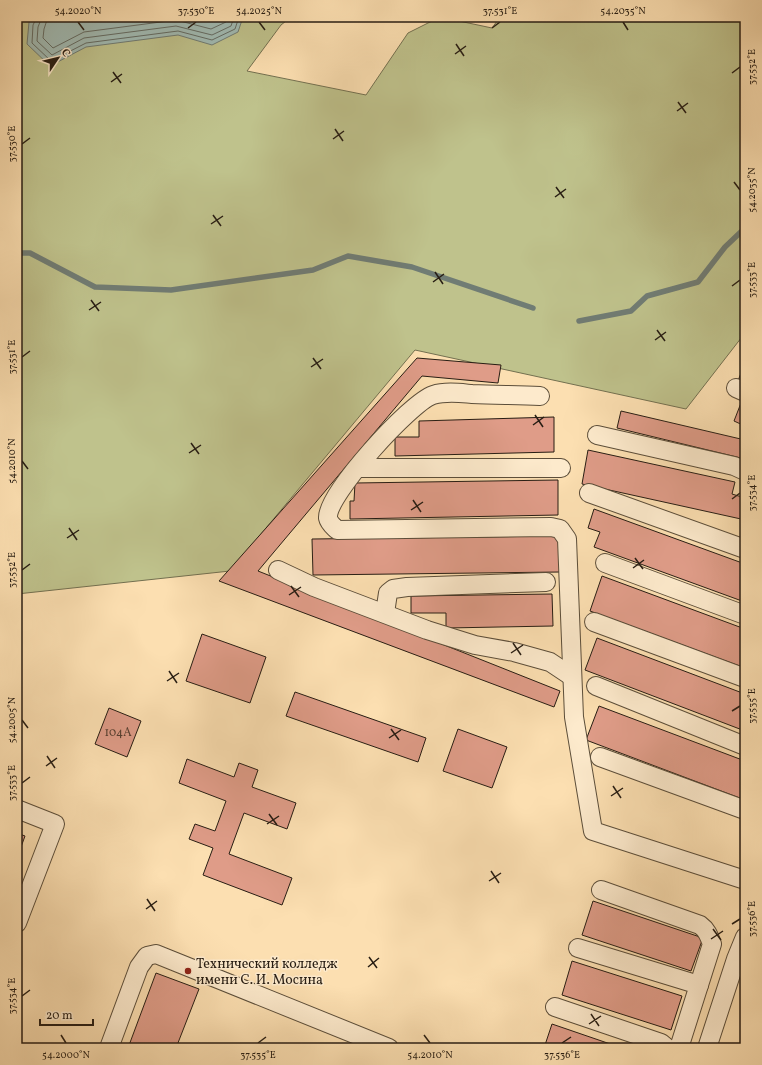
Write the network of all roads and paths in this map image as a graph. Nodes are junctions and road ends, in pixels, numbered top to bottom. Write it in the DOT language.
graph roads {
  1 [pos="540,396"];
  2 [pos="597,435"];
  3 [pos="358,468"];
  4 [pos="561,468"];
  5 [pos="745,471"];
  6 [pos="589,492"];
  7 [pos="745,549"];
  8 [pos="605,563"];
  9 [pos="278,570"];
  10 [pos="546,582"];
  11 [pos="385,614"];
  12 [pos="745,615"];
  13 [pos="594,622"];
  14 [pos="571,676"];
  15 [pos="745,678"];
  16 [pos="596,686"];
  17 [pos="745,746"];
  18 [pos="600,757"];
  19 [pos="17,809"];
  20 [pos="745,810"];
  21 [pos="745,880"];
  22 [pos="601,890"];
  23 [pos="17,923"];
  24 [pos="745,937"];
  25 [pos="578,948"];
  26 [pos="699,985"];
  27 [pos="555,1007"];
  28 [pos="109,1048"];
  29 [pos="389,1048"];
  30 [pos="667,1048"];
  31 [pos="679,1048"];
  32 [pos="707,1048"];
  1 -- 3 [label="street"];
  2 -- 5 [label="street"];
  3 -- 4 [label="street"];
  3 -- 14 [label="street"];
  6 -- 7 [label="street"];
  8 -- 12 [label="street"];
  9 -- 11 [label="street"];
  10 -- 11 [label="street"];
  11 -- 14 [label="street"];
  13 -- 15 [label="street"];
  14 -- 21 [label="street"];
  16 -- 17 [label="street"];
  18 -- 20 [label="street"];
  19 -- 23 [label="street"];
  22 -- 26 [label="street"];
  24 -- 32 [label="street"];
  25 -- 26 [label="street"];
  26 -- 31 [label="street"];
  27 -- 30 [label="street"];
  28 -- 29 [label="street"];
}
